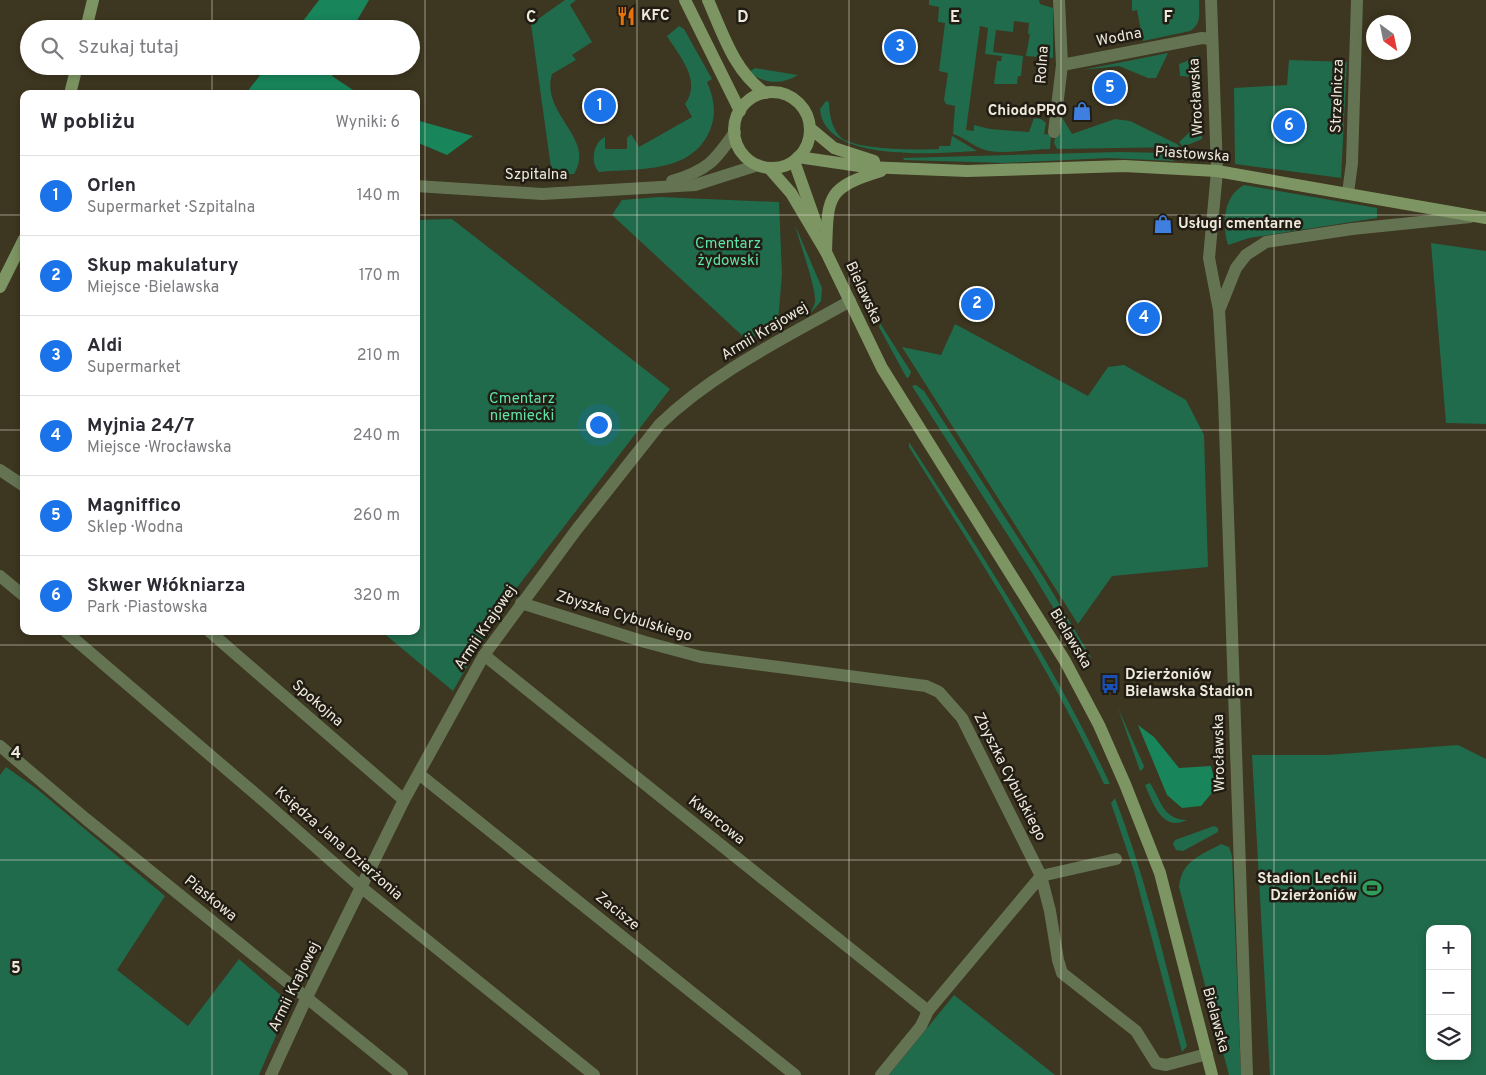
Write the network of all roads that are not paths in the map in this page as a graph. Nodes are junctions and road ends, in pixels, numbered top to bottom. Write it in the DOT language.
graph roads {
  1 [pos="93,0"];
  2 [pos="686,0"];
  3 [pos="708,0"];
  4 [pos="1059,0"];
  5 [pos="1211,0"];
  6 [pos="1356,0"];
  7 [pos="88,20"];
  8 [pos="1211,39"];
  9 [pos="1062,64"];
  10 [pos="75,75"];
  11 [pos="71,90"];
  12 [pos="765,93"];
  13 [pos="740,111"];
  14 [pos="810,128"];
  15 [pos="735,132"];
  16 [pos="1054,132"];
  17 [pos="796,159"];
  18 [pos="763,166"];
  19 [pos="893,167"];
  20 [pos="1217,171"];
  21 [pos="420,186"];
  22 [pos="655,186"];
  23 [pos="1348,193"];
  24 [pos="1481,217"];
  25 [pos="20,247"];
  26 [pos="826,252"];
  27 [pos="0,287"];
  28 [pos="850,301"];
  29 [pos="1219,310"];
  30 [pos="0,470"];
  31 [pos="20,483"];
  32 [pos="0,576"];
  33 [pos="20,593"];
  34 [pos="522,603"];
  35 [pos="70,635"];
  36 [pos="214,635"];
  37 [pos="484,655"];
  38 [pos="0,746"];
  39 [pos="419,774"];
  40 [pos="404,800"];
  41 [pos="1116,859"];
  42 [pos="1041,876"];
  43 [pos="362,888"];
  44 [pos="306,999"];
  45 [pos="928,1011"];
  46 [pos="1207,1054"];
  47 [pos="271,1075"];
  48 [pos="402,1075"];
  49 [pos="594,1075"];
  50 [pos="795,1075"];
  51 [pos="881,1075"];
  52 [pos="1212,1075"];
  53 [pos="1247,1075"];
  1 -- 7 [label="main road"];
  2 -- 13 [label="main road"];
  3 -- 12 [label="main road"];
  4 -- 9 [label="street, Rolna"];
  5 -- 8 [label="street, Wrocławska"];
  6 -- 23 [label="street, Strzelnicza"];
  8 -- 9 [label="street, Wodna"];
  8 -- 20 [label="street, Wrocławska"];
  9 -- 16 [label="street, Rolna"];
  10 -- 11 [label="main road"];
  12 -- 13 [label="main road"];
  12 -- 14 [label="main road"];
  13 -- 15 [label="main road"];
  14 -- 17 [label="main road"];
  14 -- 19 [label="main road, Piastowska"];
  15 -- 18 [label="main road"];
  15 -- 22 [label="street, Szpitalna"];
  17 -- 18 [label="main road"];
  17 -- 19 [label="main road, Piastowska"];
  17 -- 26 [label="main road, Bielawska"];
  18 -- 22 [label="street, Szpitalna"];
  18 -- 26 [label="main road, Bielawska"];
  19 -- 20 [label="main road, Piastowska"];
  19 -- 26 [label="main road"];
  20 -- 23 [label="main road, Piastowska"];
  20 -- 29 [label="street, Wrocławska"];
  21 -- 22 [label="street, Szpitalna"];
  23 -- 24 [label="main road, Piastowska"];
  24 -- 29 [label="street, Wrocławska"];
  25 -- 27 [label="main road"];
  26 -- 28 [label="main road, Bielawska"];
  28 -- 34 [label="street, Armii Krajowej"];
  28 -- 46 [label="main road, Bielawska"];
  29 -- 53 [label="street, Wrocławska"];
  30 -- 31 [label="street"];
  32 -- 33 [label="street"];
  34 -- 37 [label="street, Armii Krajowej"];
  34 -- 42 [label="street, Zbyszka Cybulskiego"];
  35 -- 43 [label="street, Księdza Jana Dzierżonia"];
  36 -- 40 [label="street, Spokojna"];
  37 -- 39 [label="street, Armii Krajowej"];
  37 -- 45 [label="street, Kwarcowa"];
  38 -- 44 [label="street, Piaskowa"];
  39 -- 40 [label="street, Armii Krajowej"];
  39 -- 50 [label="street, Zacisze"];
  40 -- 43 [label="street, Armii Krajowej"];
  41 -- 42 [label="street"];
  42 -- 45 [label="street"];
  42 -- 46 [label="street, Zbyszka Cybulskiego"];
  43 -- 44 [label="street, Armii Krajowej"];
  43 -- 49 [label="street, Księdza Jana Dzierżonia"];
  44 -- 47 [label="street, Armii Krajowej"];
  44 -- 48 [label="street, Piaskowa"];
  45 -- 51 [label="street"];
  46 -- 52 [label="main road, Bielawska"];
}
